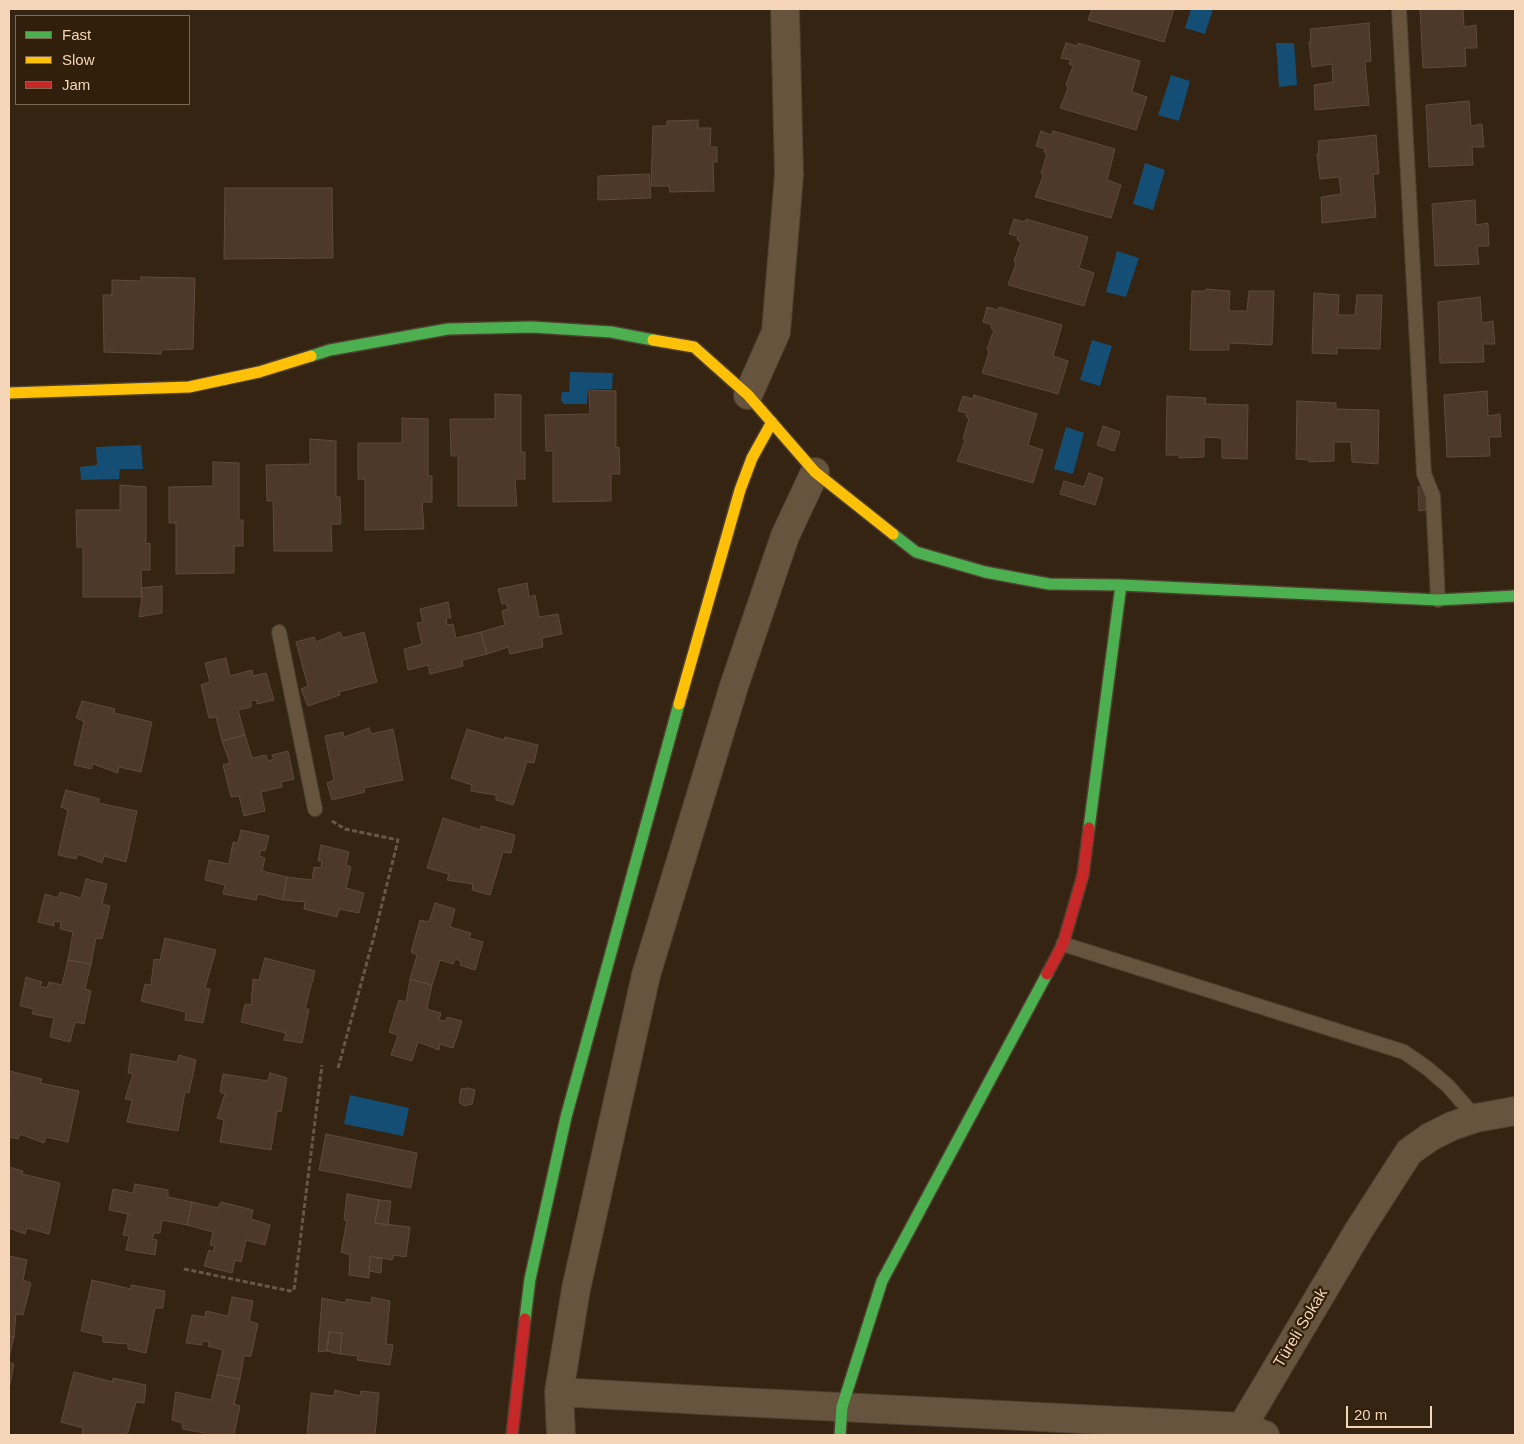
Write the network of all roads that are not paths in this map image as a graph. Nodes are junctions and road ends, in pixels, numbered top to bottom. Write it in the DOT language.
graph roads {
  1 [pos="784,9"];
  2 [pos="1400,9"];
  3 [pos="9,393"];
  4 [pos="748,395"];
  5 [pos="772,422"];
  6 [pos="815,472"];
  7 [pos="1121,585"];
  8 [pos="1515,596"];
  9 [pos="1438,600"];
  10 [pos="279,632"];
  11 [pos="315,809"];
  12 [pos="1063,944"];
  13 [pos="1515,1111"];
  14 [pos="1476,1118"];
  15 [pos="558,1392"];
  16 [pos="842,1407"];
  17 [pos="1250,1432"];
  18 [pos="512,1435"];
  19 [pos="560,1435"];
  20 [pos="840,1435"];
  1 -- 4 [label="street"];
  2 -- 9 [label="lane"];
  3 -- 4 [label="street"];
  4 -- 5 [label="street"];
  5 -- 6 [label="street"];
  5 -- 18 [label="street"];
  6 -- 7 [label="street"];
  6 -- 15 [label="street"];
  7 -- 9 [label="street"];
  7 -- 12 [label="street"];
  8 -- 9 [label="street"];
  10 -- 11 [label="lane"];
  12 -- 14 [label="lane"];
  12 -- 16 [label="street"];
  13 -- 14 [label="street, Türeli Sokak"];
  14 -- 17 [label="street, Türeli Sokak"];
  15 -- 16 [label="street"];
  15 -- 19 [label="street"];
  16 -- 17 [label="street"];
  16 -- 20 [label="street"];
}
